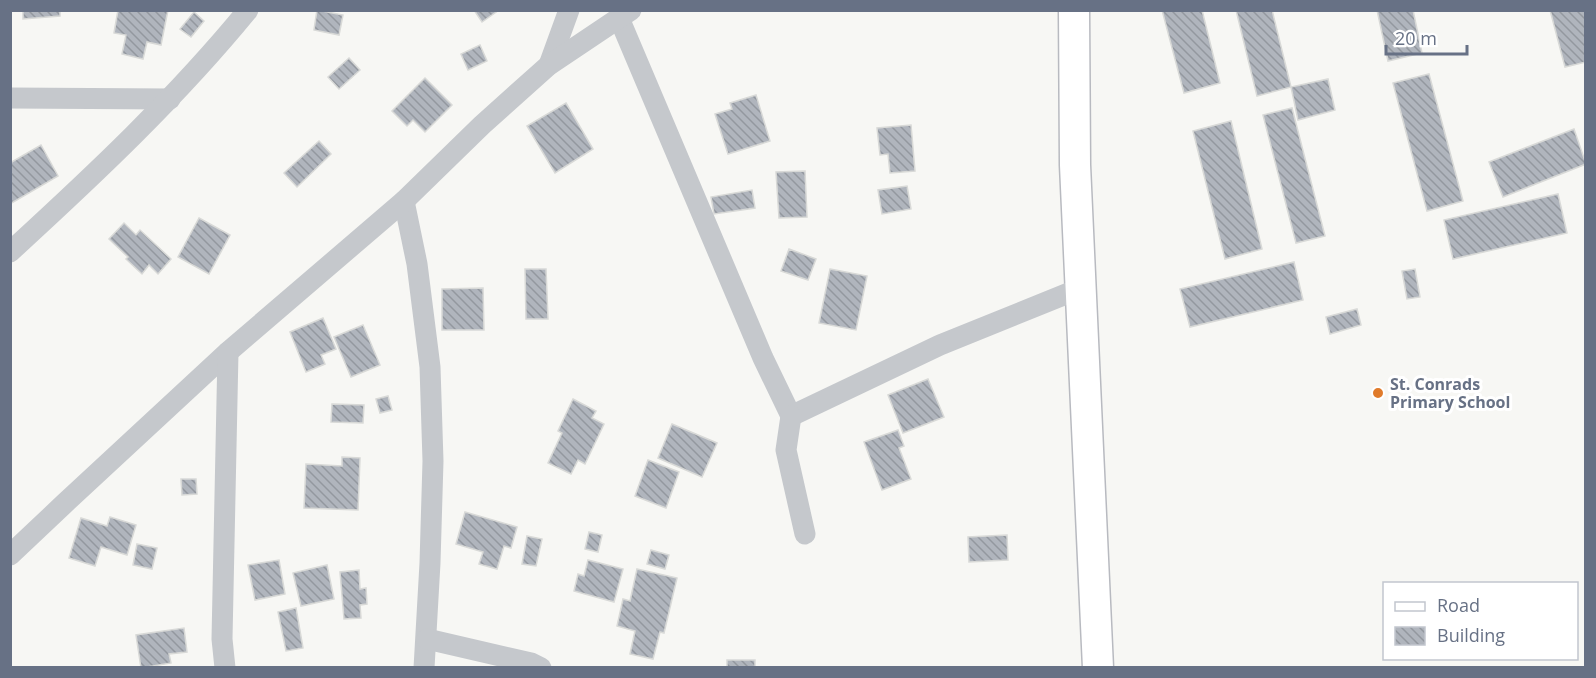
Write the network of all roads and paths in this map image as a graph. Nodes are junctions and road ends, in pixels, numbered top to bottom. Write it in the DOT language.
graph roads {
  1 [pos="248,10"];
  2 [pos="569,10"];
  3 [pos="1074,10"];
  4 [pos="625,14"];
  5 [pos="549,65"];
  6 [pos="10,98"];
  7 [pos="170,99"];
  8 [pos="404,201"];
  9 [pos="10,252"];
  10 [pos="1081,288"];
  11 [pos="228,352"];
  12 [pos="791,416"];
  13 [pos="805,534"];
  14 [pos="10,555"];
  15 [pos="427,639"];
  16 [pos="225,668"];
  17 [pos="424,668"];
  18 [pos="541,668"];
  19 [pos="1098,668"];
  1 -- 7 [label="street"];
  2 -- 5 [label="street"];
  3 -- 10 [label="main road"];
  4 -- 5 [label="street"];
  4 -- 12 [label="street"];
  5 -- 8 [label="street"];
  6 -- 7 [label="street"];
  7 -- 9 [label="street"];
  8 -- 11 [label="street"];
  8 -- 15 [label="street"];
  10 -- 12 [label="street"];
  10 -- 19 [label="main road"];
  11 -- 14 [label="street"];
  11 -- 16 [label="street"];
  12 -- 13 [label="street"];
  15 -- 17 [label="street"];
  15 -- 18 [label="street"];
}
